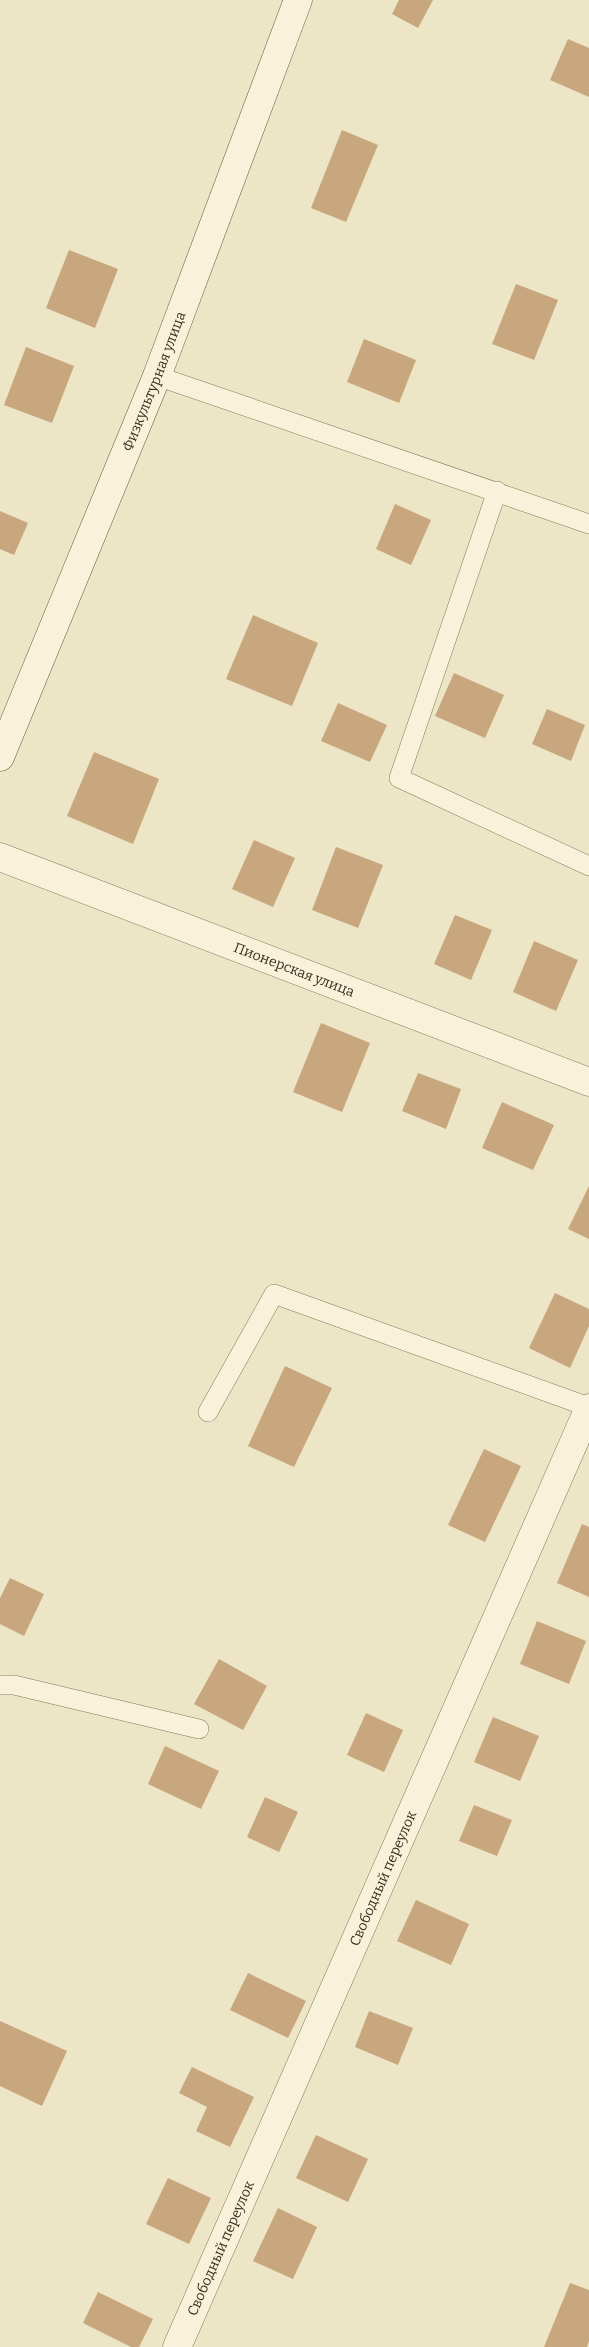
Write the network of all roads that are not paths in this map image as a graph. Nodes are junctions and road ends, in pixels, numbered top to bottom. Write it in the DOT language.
graph roads {
  1 [pos="298,0"];
  2 [pos="157,376"];
  3 [pos="496,491"];
  4 [pos="589,524"];
  5 [pos="0,757"];
  6 [pos="0,857"];
  7 [pos="589,866"];
  8 [pos="589,1082"];
  9 [pos="589,1408"];
  10 [pos="208,1412"];
  11 [pos="0,1685"];
  12 [pos="199,1729"];
  13 [pos="177,2347"];
  1 -- 2 [label="street, Физкультурная улица"];
  2 -- 3 [label="lane"];
  2 -- 5 [label="street, Физкультурная улица"];
  3 -- 4 [label="lane"];
  3 -- 7 [label="lane"];
  6 -- 8 [label="street, Пионерская улица"];
  9 -- 10 [label="lane"];
  9 -- 13 [label="street, Свободный переулок"];
  11 -- 12 [label="lane"];
}
